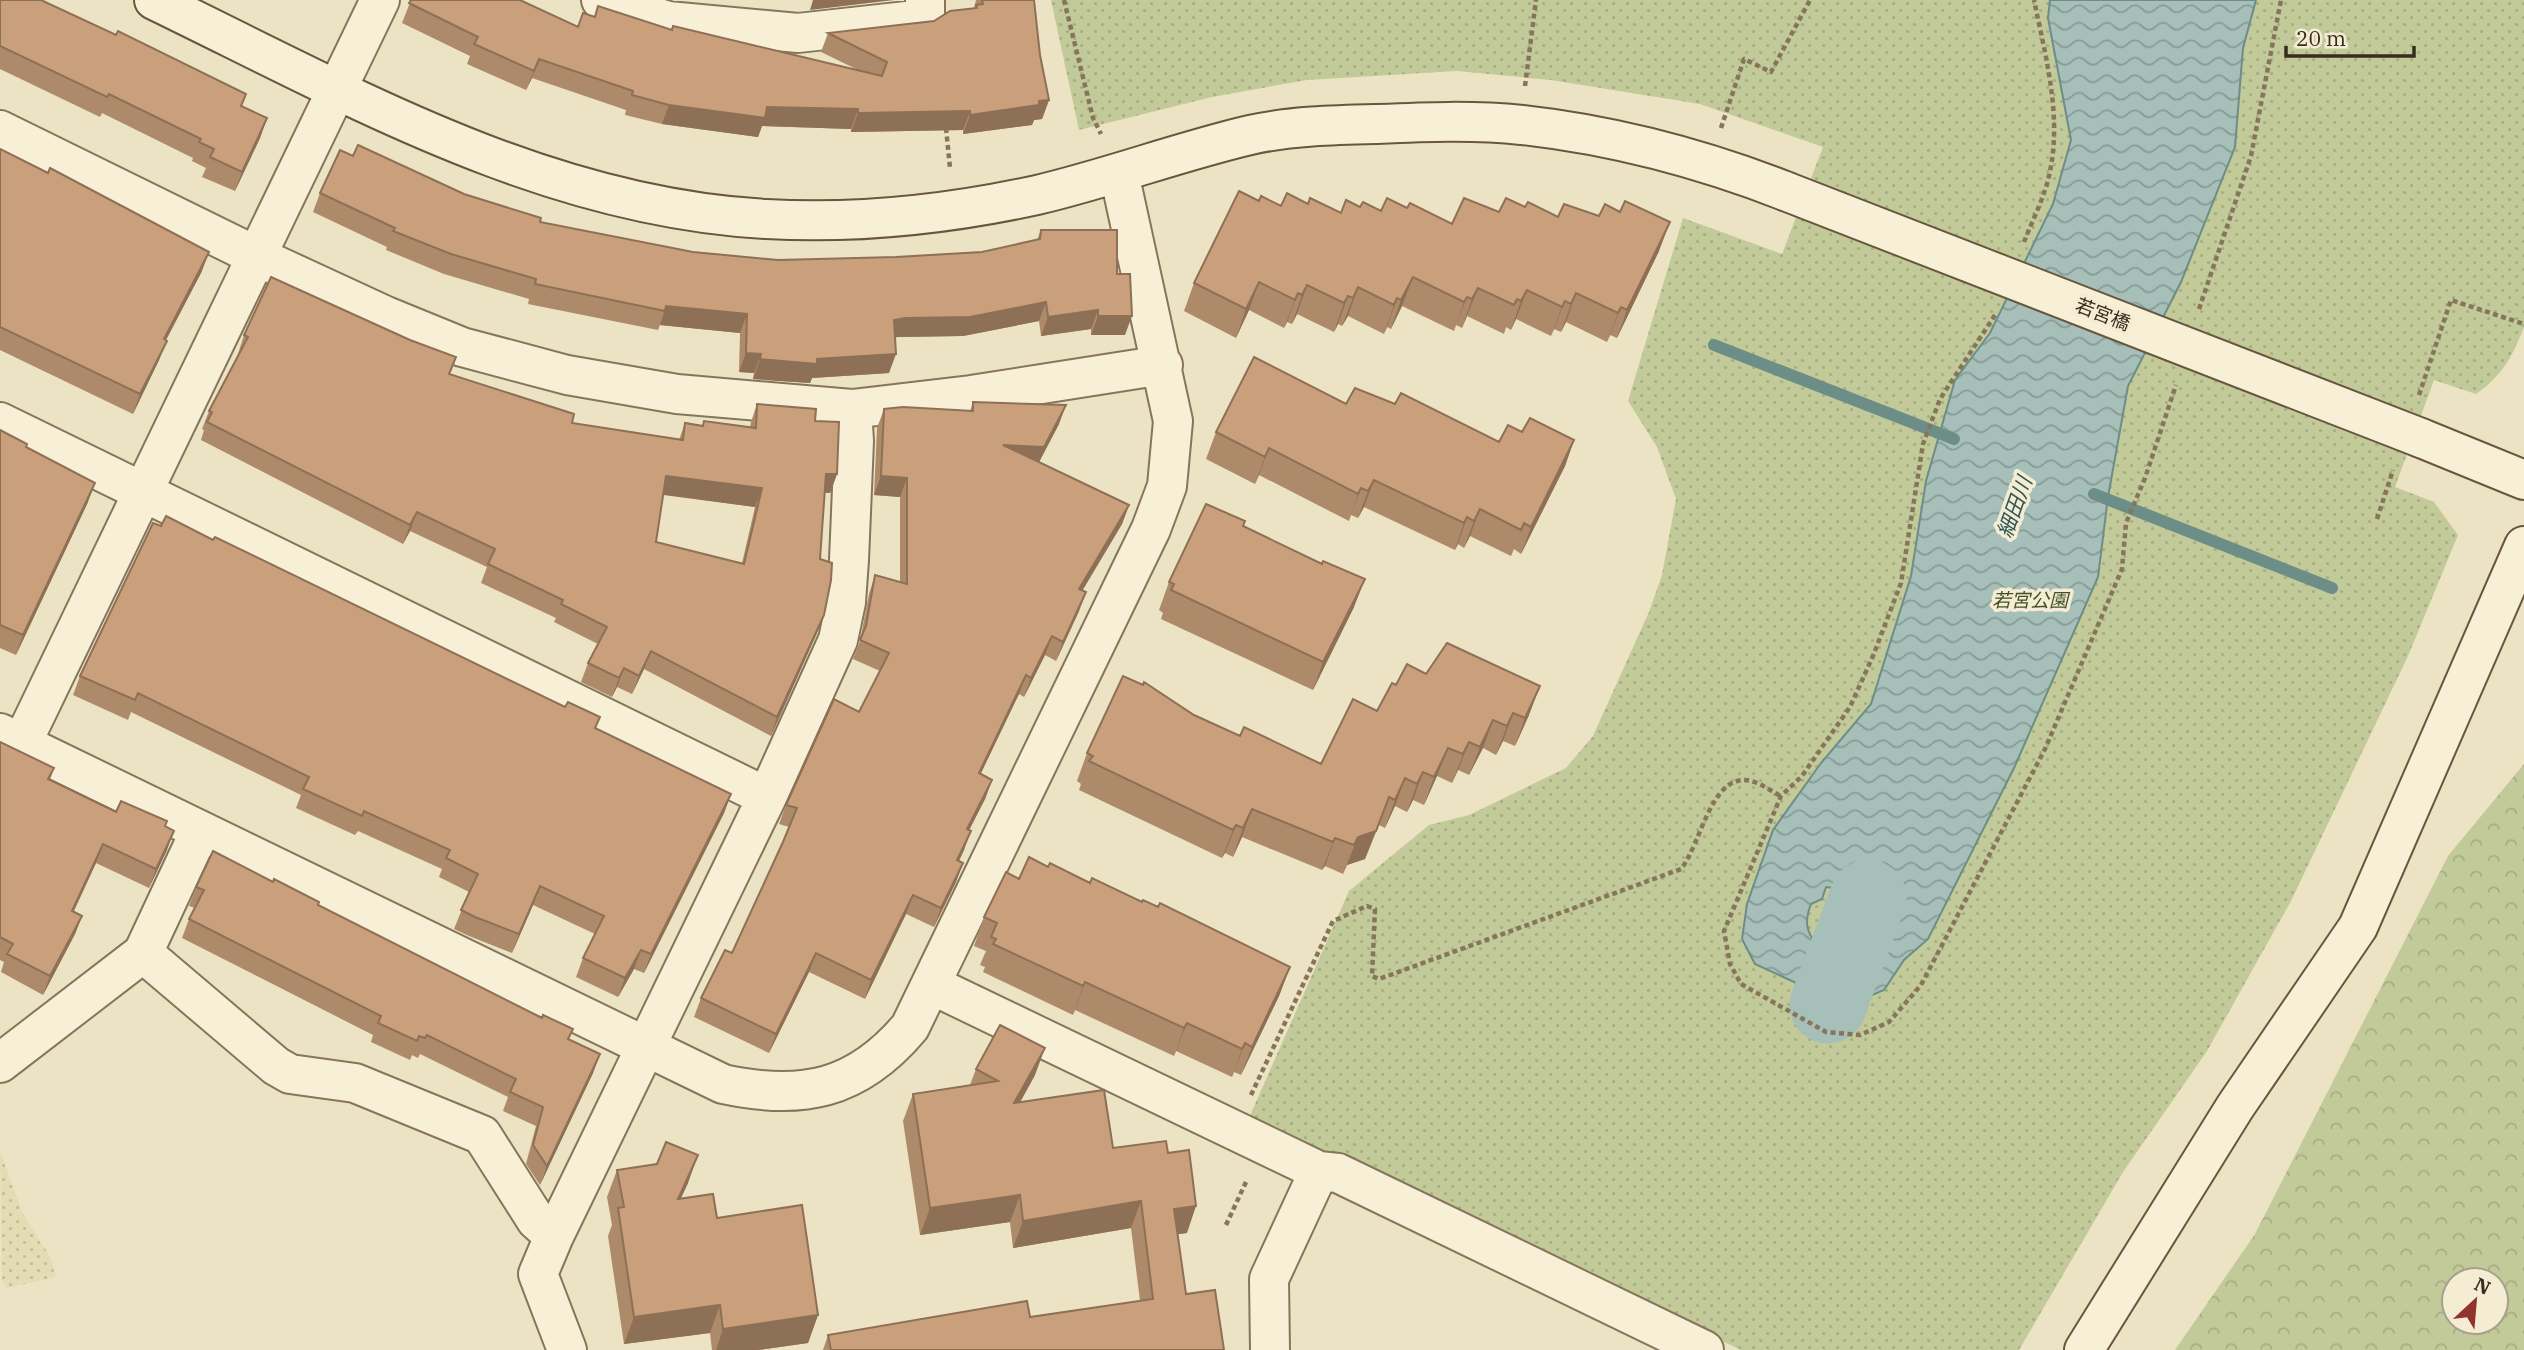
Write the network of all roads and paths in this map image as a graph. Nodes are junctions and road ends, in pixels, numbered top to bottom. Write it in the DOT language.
graph roads {
  1 [pos="154,0"];
  2 [pos="380,0"];
  3 [pos="601,0"];
  4 [pos="925,0"];
  5 [pos="1064,0"];
  6 [pos="1536,0"];
  7 [pos="1810,0"];
  8 [pos="2034,0"];
  9 [pos="2281,0"];
  10 [pos="336,88"];
  11 [pos="945,115"];
  12 [pos="1520,125"];
  13 [pos="0,130"];
  14 [pos="1710,162"];
  15 [pos="950,170"];
  16 [pos="1119,173"];
  17 [pos="2020,251"];
  18 [pos="256,256"];
  19 [pos="2451,300"];
  20 [pos="1997,310"];
  21 [pos="2195,320"];
  22 [pos="2524,324"];
  23 [pos="1163,365"];
  24 [pos="2179,373"];
  25 [pos="852,409"];
  26 [pos="0,422"];
  27 [pos="2524,480"];
  28 [pos="144,493"];
  29 [pos="2524,546"];
  30 [pos="11,738"];
  31 [pos="1781,796"];
  32 [pos="768,797"];
  33 [pos="200,831"];
  34 [pos="143,953"];
  35 [pos="932,985"];
  36 [pos="9,1044"];
  37 [pos="646,1047"];
  38 [pos="1235,1130"];
  39 [pos="1319,1171"];
  40 [pos="554,1236"];
  41 [pos="567,1350"];
  42 [pos="1270,1350"];
  43 [pos="1704,1350"];
  44 [pos="2084,1350"];
  1 -- 10 [label="street, 若宮橋"];
  2 -- 10 [label="street"];
  3 -- 4 [label="street"];
  5 -- 16 [label="path"];
  6 -- 12 [label="path"];
  7 -- 14 [label="path"];
  8 -- 17 [label="path"];
  9 -- 21 [label="path"];
  10 -- 16 [label="street, 若宮橋"];
  10 -- 18 [label="street"];
  11 -- 15 [label="path"];
  12 -- 14 [label="street, 若宮橋"];
  12 -- 16 [label="street, 若宮橋"];
  13 -- 18 [label="street"];
  14 -- 27 [label="street, 若宮橋, bridge"];
  16 -- 23 [label="street"];
  18 -- 25 [label="street"];
  18 -- 28 [label="street"];
  19 -- 22 [label="path"];
  20 -- 31 [label="path"];
  23 -- 25 [label="street"];
  23 -- 35 [label="street"];
  24 -- 31 [label="path"];
  25 -- 32 [label="street"];
  26 -- 28 [label="street"];
  28 -- 30 [label="street"];
  28 -- 32 [label="street"];
  29 -- 44 [label="street"];
  30 -- 33 [label="street"];
  31 -- 38 [label="path"];
  32 -- 37 [label="street"];
  33 -- 34 [label="street"];
  33 -- 37 [label="street"];
  34 -- 36 [label="street"];
  34 -- 40 [label="street"];
  35 -- 37 [label="street"];
  35 -- 38 [label="street"];
  37 -- 40 [label="street"];
  38 -- 39 [label="street"];
  39 -- 42 [label="street"];
  39 -- 43 [label="street"];
  40 -- 41 [label="street"];
}
